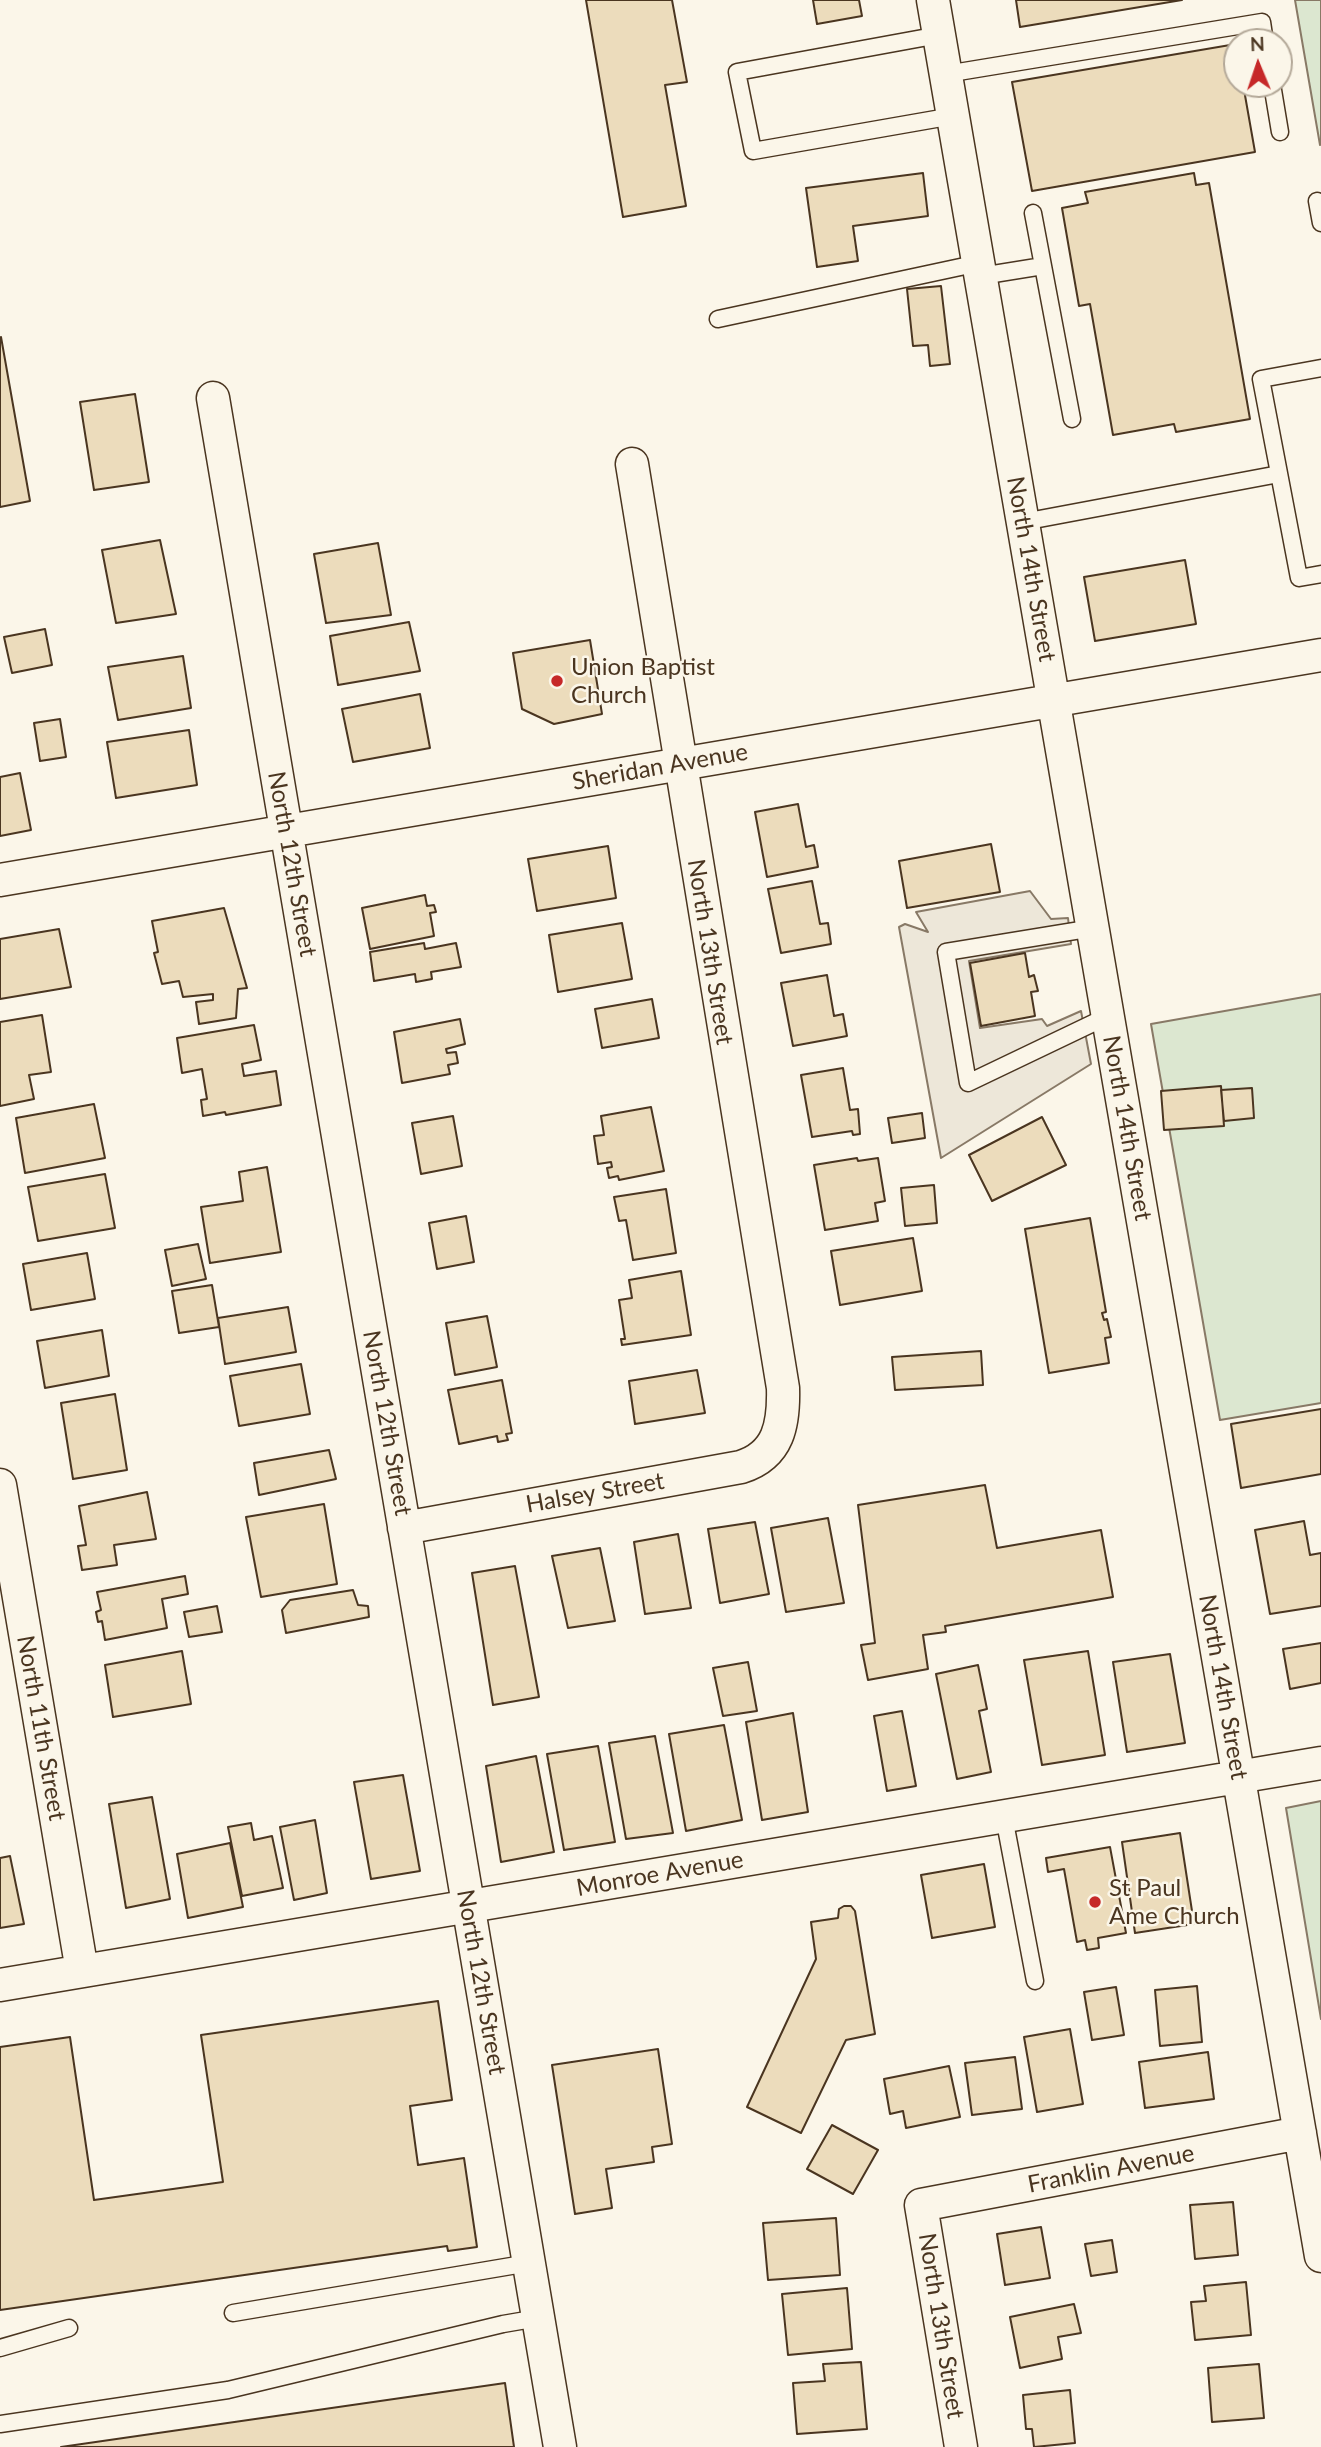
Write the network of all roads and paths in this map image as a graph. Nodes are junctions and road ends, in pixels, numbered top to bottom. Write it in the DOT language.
graph roads {
  1 [pos="933,0"];
  2 [pos="1223,28"];
  3 [pos="1226,28"];
  4 [pos="1263,28"];
  5 [pos="939,35"];
  6 [pos="946,74"];
  7 [pos="1274,98"];
  8 [pos="953,116"];
  9 [pos="1280,132"];
  10 [pos="1317,201"];
  11 [pos="1033,213"];
  12 [pos="1321,223"];
  13 [pos="1044,266"];
  14 [pos="980,270"];
  15 [pos="718,319"];
  16 [pos="1321,368"];
  17 [pos="213,398"];
  18 [pos="1072,419"];
  19 [pos="632,464"];
  20 [pos="1279,474"];
  21 [pos="1023,522"];
  22 [pos="1321,574"];
  23 [pos="1321,655"];
  24 [pos="1054,700"];
  25 [pos="679,764"];
  26 [pos="286,831"];
  27 [pos="0,880"];
  28 [pos="1093,928"];
  29 [pos="1108,1016"];
  30 [pos="776,1440"];
  31 [pos="0,1485"];
  32 [pos="404,1528"];
  33 [pos="1321,1763"];
  34 [pos="1239,1777"];
  35 [pos="1004,1817"];
  36 [pos="469,1907"];
  37 [pos="82,1971"];
  38 [pos="1035,1981"];
  39 [pos="0,1985"];
  40 [pos="1300,2133"];
  41 [pos="921,2205"];
  42 [pos="1321,2256"];
  43 [pos="529,2263"];
  44 [pos="233,2313"];
  45 [pos="538,2318"];
  46 [pos="69,2328"];
  47 [pos="0,2348"];
  48 [pos="0,2424"];
  49 [pos="560,2447"];
  50 [pos="961,2447"];
  1 -- 5 [label="street, North 14th Street"];
  2 -- 6 [label="lane"];
  3 -- 4 [label="lane"];
  5 -- 6 [label="street, North 14th Street"];
  5 -- 8 [label="lane"];
  6 -- 8 [label="street, North 14th Street"];
  7 -- 9 [label="lane"];
  8 -- 14 [label="street, North 14th Street"];
  10 -- 12 [label="lane"];
  11 -- 13 [label="lane"];
  13 -- 14 [label="lane"];
  13 -- 18 [label="lane"];
  14 -- 15 [label="lane"];
  14 -- 21 [label="street, North 14th Street"];
  16 -- 20 [label="lane"];
  17 -- 26 [label="street, North 12th Street"];
  19 -- 25 [label="street, North 13th Street"];
  20 -- 21 [label="lane"];
  20 -- 22 [label="lane"];
  21 -- 24 [label="street, North 14th Street"];
  23 -- 24 [label="street, Sheridan Avenue"];
  24 -- 25 [label="street, Sheridan Avenue"];
  24 -- 28 [label="street, North 14th Street"];
  25 -- 26 [label="street, Sheridan Avenue"];
  25 -- 30 [label="street, North 13th Street"];
  26 -- 27 [label="street, Sheridan Avenue"];
  26 -- 32 [label="street, North 12th Street"];
  28 -- 29 [label="street, North 14th Street"];
  28 -- 29 [label="lane"];
  29 -- 34 [label="street, North 14th Street"];
  30 -- 32 [label="street, Halsey Street"];
  31 -- 37 [label="street, North 11th Street"];
  32 -- 36 [label="street, North 12th Street"];
  33 -- 34 [label="street, Monroe Avenue"];
  34 -- 35 [label="street, Monroe Avenue"];
  34 -- 40 [label="street, North 14th Street"];
  35 -- 36 [label="street, Monroe Avenue"];
  35 -- 38 [label="lane"];
  36 -- 37 [label="street, Monroe Avenue"];
  36 -- 43 [label="street, North 12th Street"];
  37 -- 39 [label="street, Monroe Avenue"];
  40 -- 41 [label="street, Franklin Avenue"];
  40 -- 42 [label="street, North 14th Street"];
  41 -- 50 [label="street, North 13th Street"];
  43 -- 44 [label="lane"];
  43 -- 45 [label="street, North 12th Street"];
  45 -- 48 [label="lane"];
  45 -- 49 [label="street, North 12th Street"];
  46 -- 47 [label="lane"];
}
